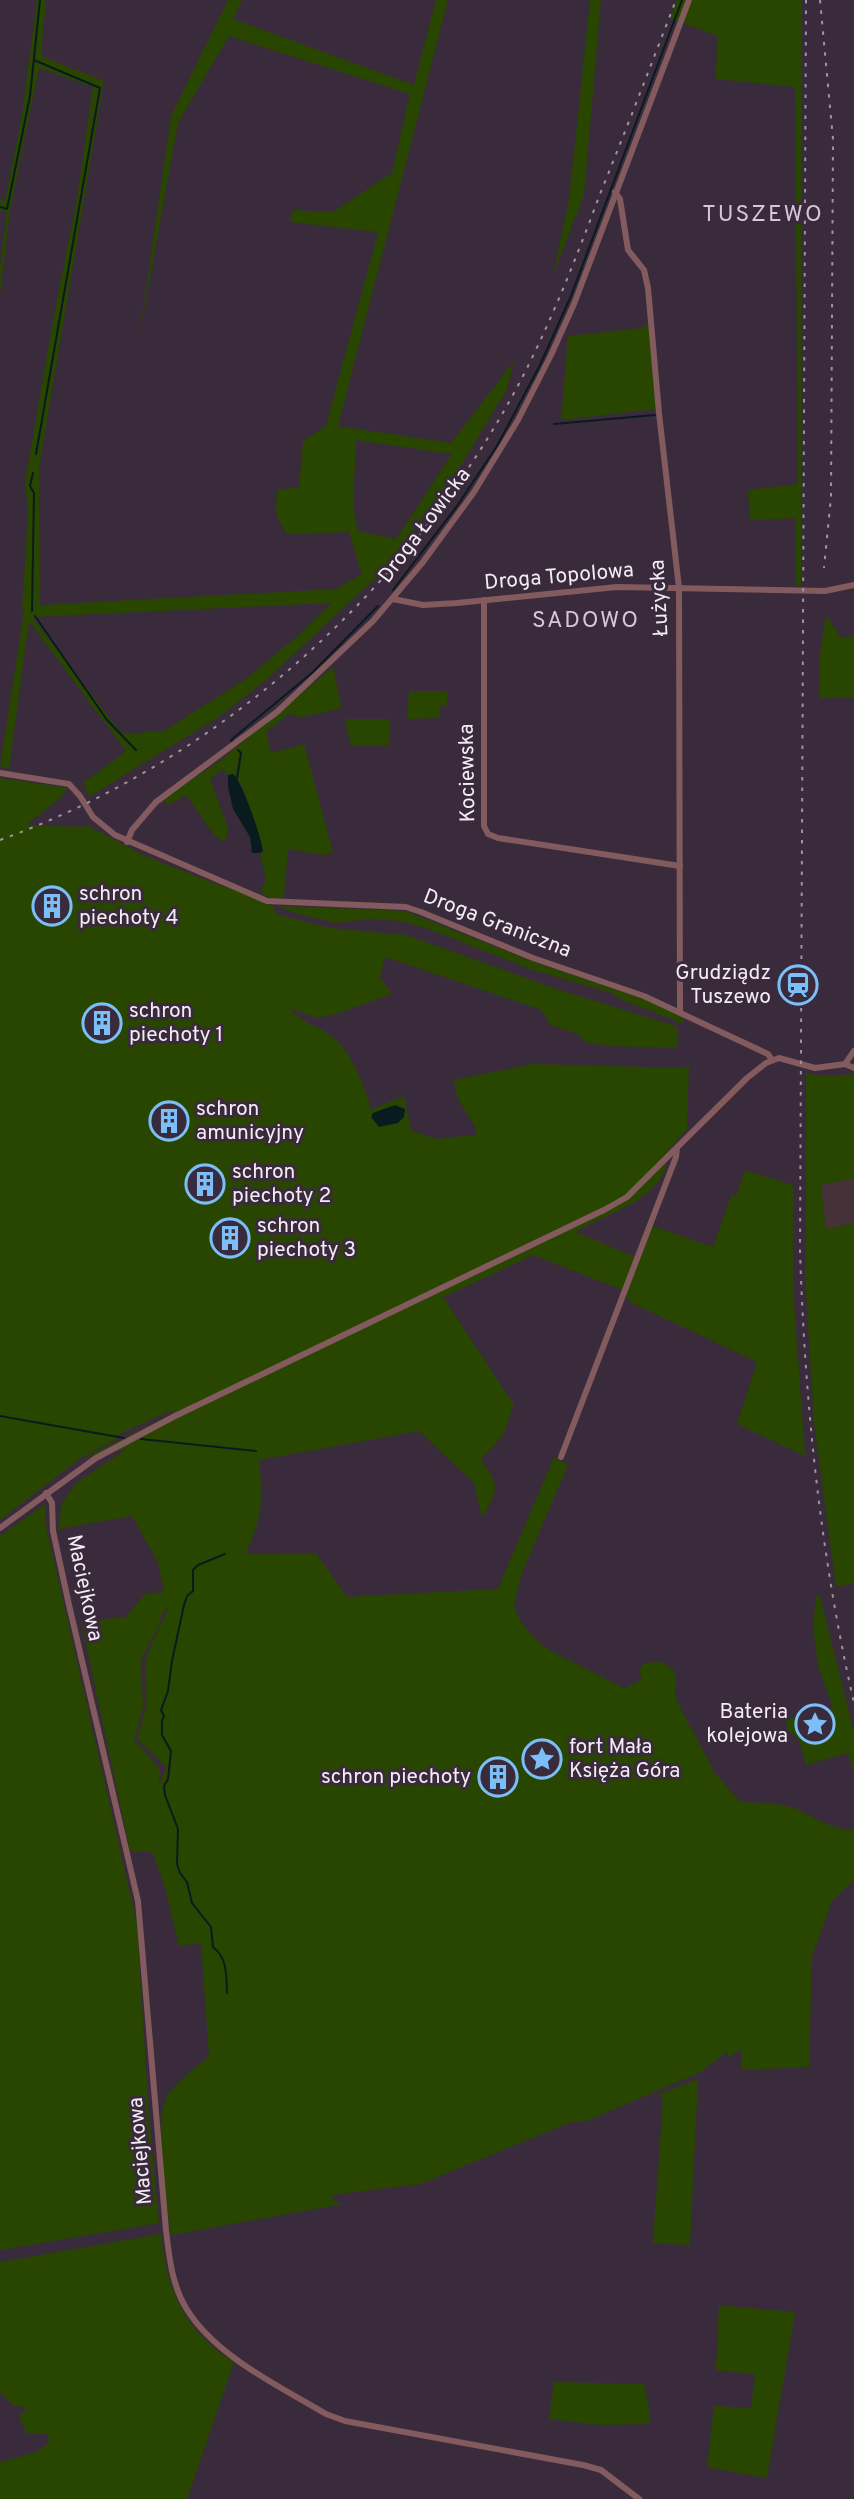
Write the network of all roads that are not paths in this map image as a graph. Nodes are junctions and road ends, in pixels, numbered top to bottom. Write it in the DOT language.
graph roads {
  1 [pos="689,0"];
  2 [pos="615,192"];
  3 [pos="854,585"];
  4 [pos="680,587"];
  5 [pos="393,599"];
  6 [pos="484,600"];
  7 [pos="0,774"];
  8 [pos="127,842"];
  9 [pos="680,866"];
  10 [pos="680,1012"];
  11 [pos="854,1051"];
  12 [pos="772,1060"];
  13 [pos="845,1064"];
  14 [pos="854,1068"];
  15 [pos="677,1148"];
  16 [pos="561,1457"];
  17 [pos="46,1493"];
  18 [pos="0,1528"];
  19 [pos="639,2499"];
  1 -- 2 [label="street, Droga Łowicka"];
  2 -- 4 [label="street, Łużycka"];
  2 -- 5 [label="street, Droga Łowicka"];
  3 -- 4 [label="street, Droga Topolowa"];
  4 -- 6 [label="street, Droga Topolowa"];
  4 -- 9 [label="street, Łużycka"];
  5 -- 6 [label="street, Droga Topolowa"];
  5 -- 8 [label="street, Droga Łowicka"];
  6 -- 9 [label="street, Kociewska"];
  7 -- 8 [label="street"];
  8 -- 10 [label="street, Droga Graniczna"];
  9 -- 10 [label="street, Łużycka"];
  10 -- 12 [label="street, Droga Graniczna"];
  11 -- 13 [label="street"];
  12 -- 13 [label="street, Droga Graniczna"];
  12 -- 15 [label="street"];
  13 -- 14 [label="street, Droga Graniczna"];
  15 -- 16 [label="street"];
  15 -- 17 [label="street"];
  17 -- 18 [label="street"];
  17 -- 19 [label="street, Maciejkowa"];
}
